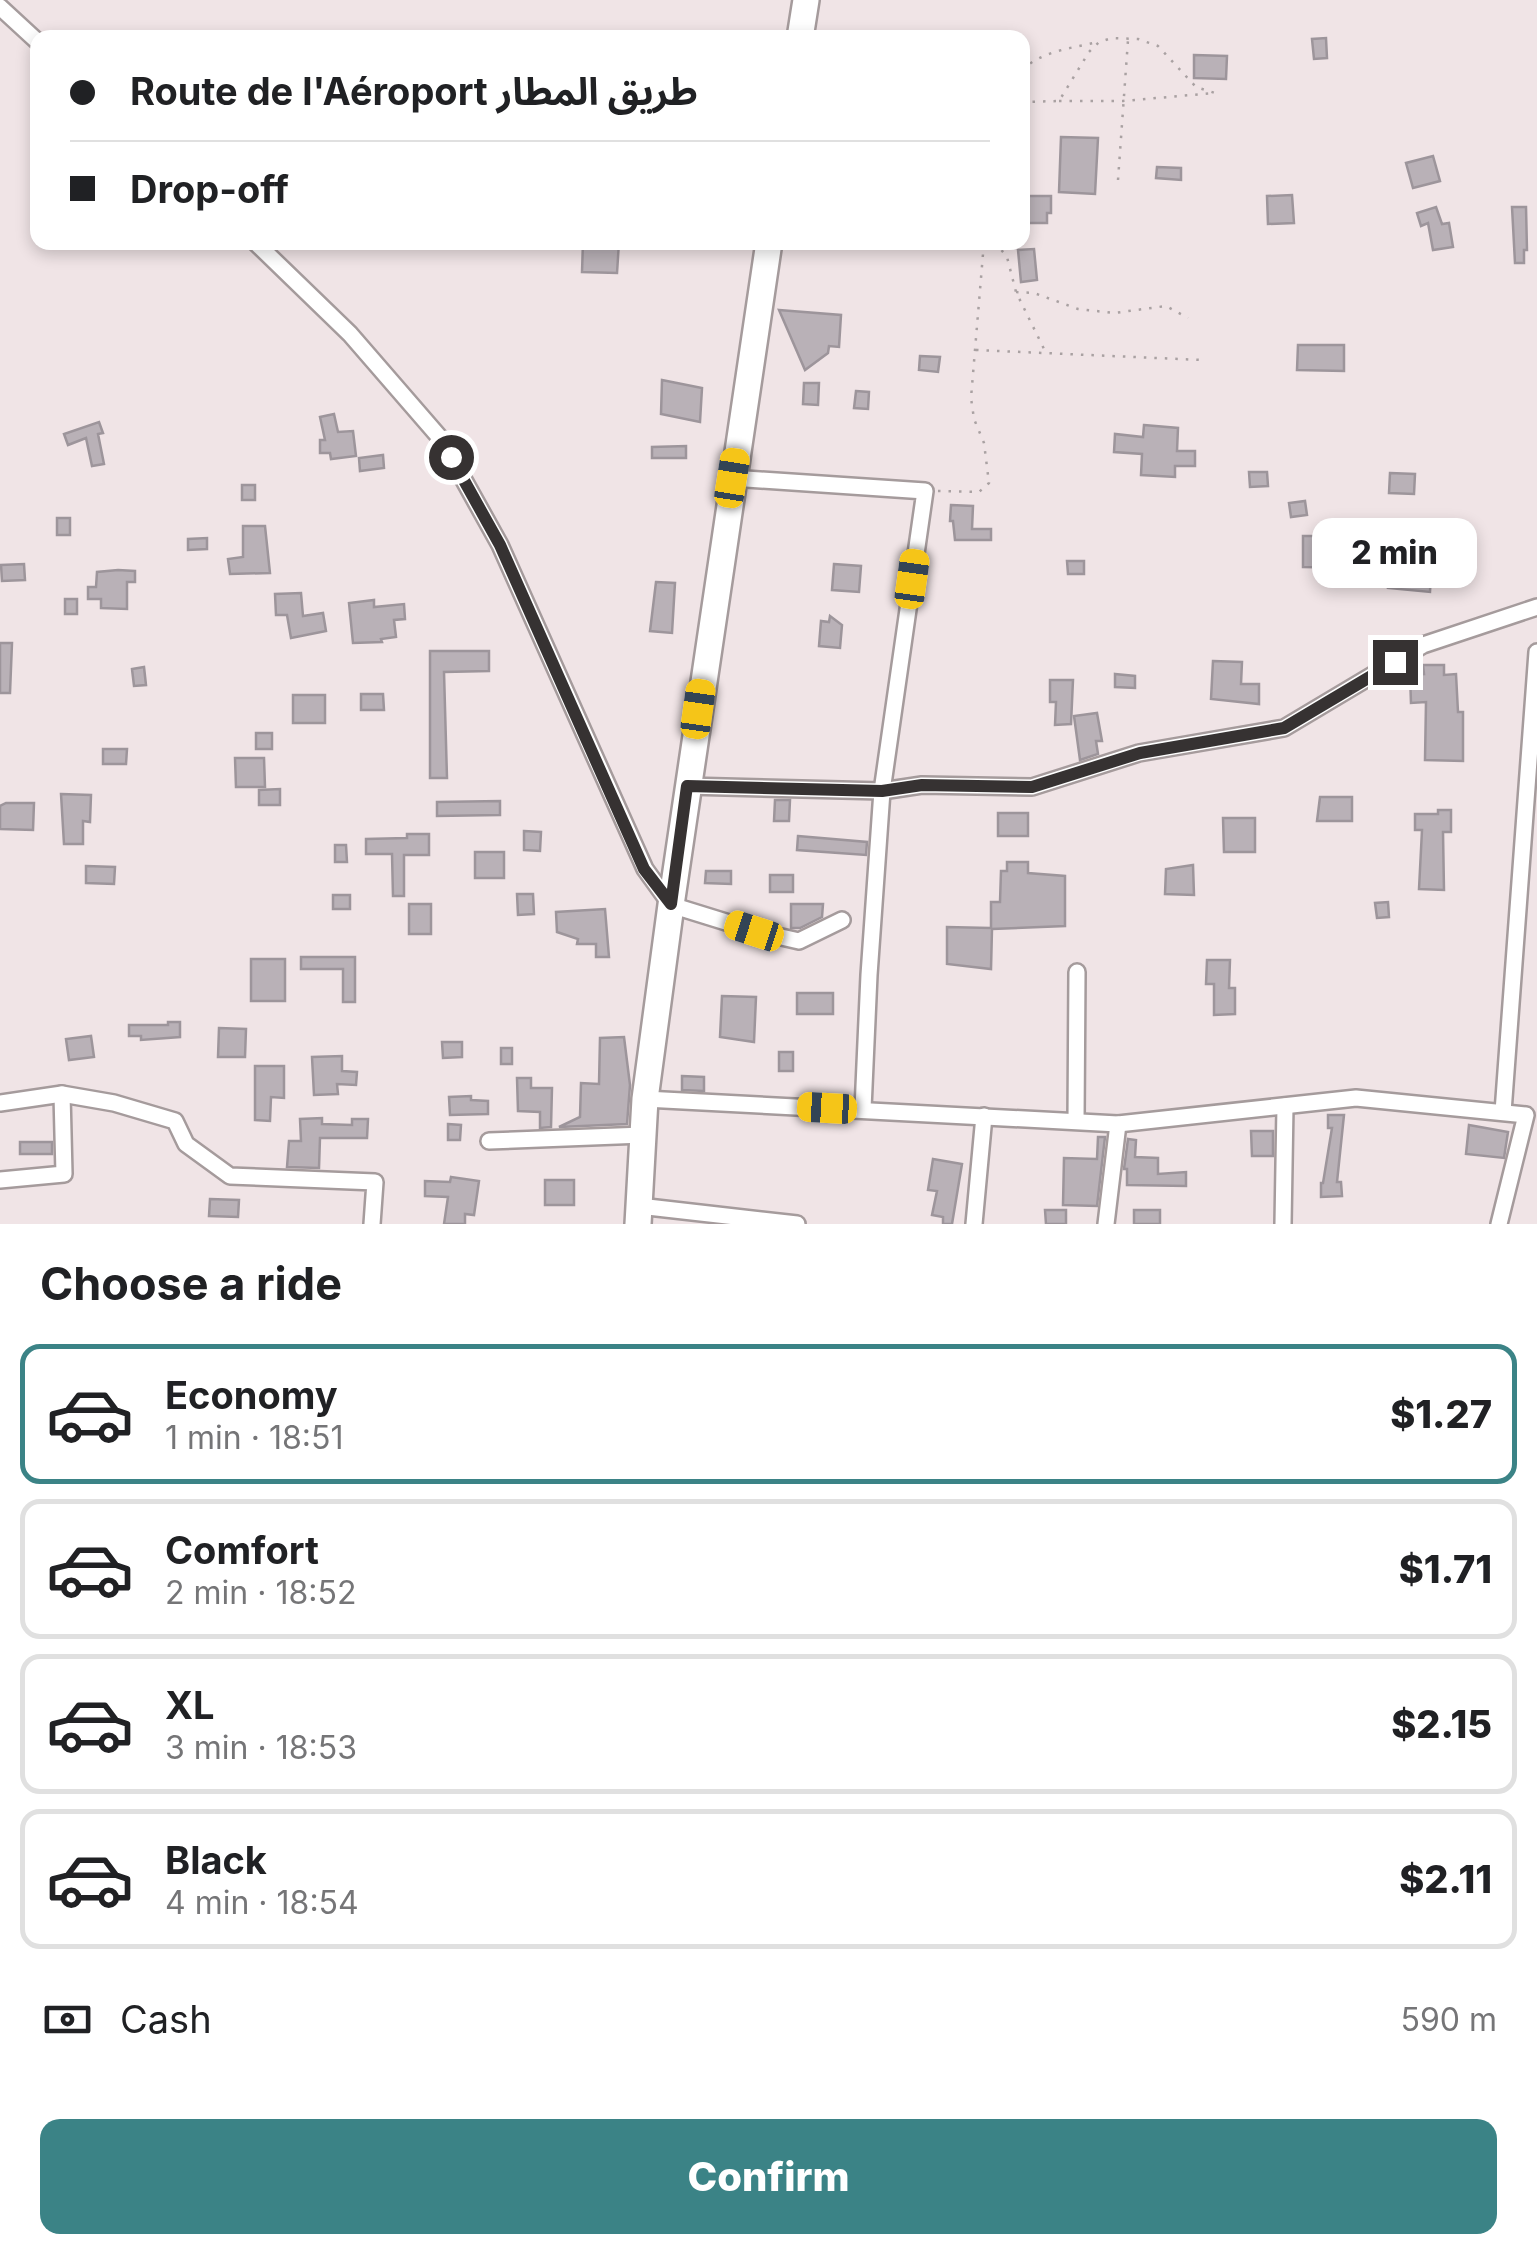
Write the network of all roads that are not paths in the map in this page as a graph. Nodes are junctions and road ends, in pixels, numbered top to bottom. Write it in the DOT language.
graph roads {
  1 [pos="806,0"];
  2 [pos="0,7"];
  3 [pos="801,30"];
  4 [pos="30,35"];
  5 [pos="263,250"];
  6 [pos="768,250"];
  7 [pos="732,478"];
  8 [pos="1537,607"];
  9 [pos="1537,652"];
  10 [pos="687,786"];
  11 [pos="882,791"];
  12 [pos="671,904"];
  13 [pos="842,920"];
  14 [pos="1077,972"];
  15 [pos="62,1094"];
  16 [pos="645,1099"];
  17 [pos="0,1103"];
  18 [pos="1285,1106"];
  19 [pos="863,1110"];
  20 [pos="1503,1112"];
  21 [pos="984,1116"];
  22 [pos="1076,1121"];
  23 [pos="1118,1124"];
  24 [pos="643,1135"];
  25 [pos="488,1141"];
  26 [pos="0,1180"];
  27 [pos="639,1215"];
  28 [pos="372,1224"];
  29 [pos="797,1224"];
  30 [pos="974,1224"];
  31 [pos="1106,1224"];
  32 [pos="1283,1224"];
  33 [pos="1499,1224"];
  1 -- 3 [label="main road"];
  2 -- 4 [label="street"];
  5 -- 12 [label="street"];
  6 -- 7 [label="main road"];
  7 -- 10 [label="main road"];
  7 -- 11 [label="street"];
  8 -- 11 [label="street"];
  9 -- 20 [label="street"];
  10 -- 11 [label="street"];
  10 -- 12 [label="main road"];
  11 -- 19 [label="street"];
  12 -- 13 [label="street"];
  12 -- 16 [label="main road"];
  14 -- 22 [label="street"];
  15 -- 17 [label="street"];
  15 -- 26 [label="street"];
  15 -- 28 [label="street"];
  16 -- 19 [label="street"];
  16 -- 24 [label="main road"];
  18 -- 20 [label="street"];
  18 -- 23 [label="street"];
  18 -- 32 [label="street"];
  19 -- 21 [label="street"];
  20 -- 33 [label="street"];
  21 -- 22 [label="street"];
  21 -- 30 [label="street"];
  22 -- 23 [label="street"];
  23 -- 31 [label="street"];
  24 -- 25 [label="street"];
  24 -- 27 [label="main road"];
  27 -- 29 [label="street"];
}
